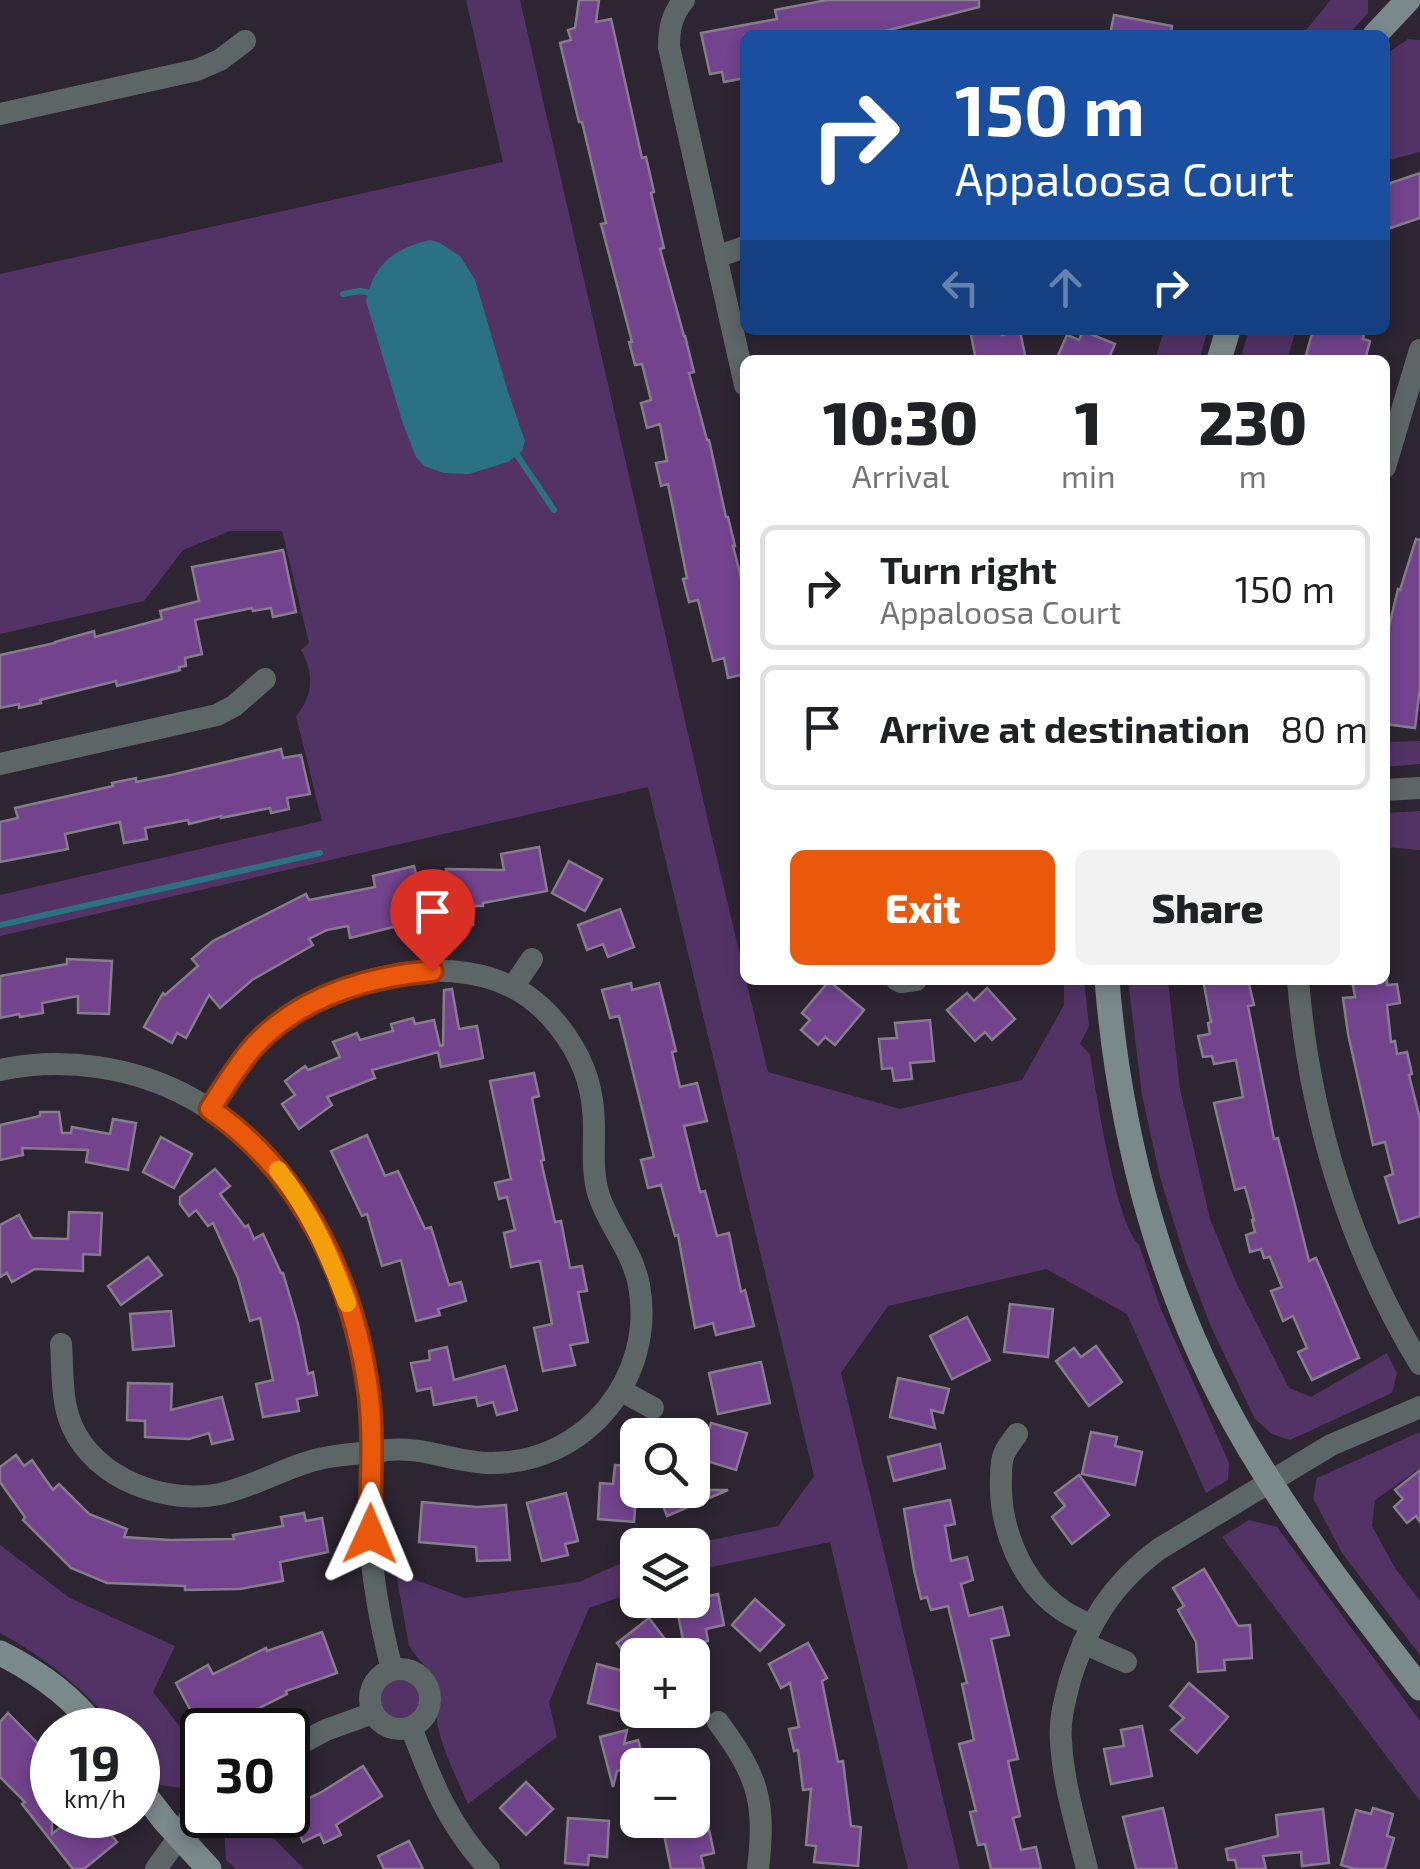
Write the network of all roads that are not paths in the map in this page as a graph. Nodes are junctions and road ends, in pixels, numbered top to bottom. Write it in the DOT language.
graph roads {
  1 [pos="682,0"];
  2 [pos="1408,0"];
  3 [pos="1379,30"];
  4 [pos="245,41"];
  5 [pos="0,114"];
  6 [pos="740,250"];
  7 [pos="716,257"];
  8 [pos="1420,350"];
  9 [pos="740,364"];
  10 [pos="1390,451"];
  11 [pos="265,680"];
  12 [pos="0,764"];
  13 [pos="1420,788"];
  14 [pos="1390,790"];
  15 [pos="532,960"];
  16 [pos="1108,985"];
  17 [pos="1299,985"];
  18 [pos="514,987"];
  19 [pos="0,1070"];
  20 [pos="210,1109"];
  21 [pos="61,1344"];
  22 [pos="1420,1364"];
  23 [pos="622,1391"];
  24 [pos="1420,1407"];
  25 [pos="653,1408"];
  26 [pos="1017,1434"];
  27 [pos="372,1452"];
  28 [pos="1270,1481"];
  29 [pos="1087,1634"];
  30 [pos="0,1653"];
  31 [pos="1126,1662"];
  32 [pos="392,1670"];
  33 [pos="1420,1688"];
  34 [pos="77,1708"];
  35 [pos="373,1712"];
  36 [pos="718,1722"];
  37 [pos="410,1727"];
  38 [pos="310,1738"];
  39 [pos="160,1814"];
  40 [pos="179,1838"];
  41 [pos="156,1869"];
  42 [pos="209,1869"];
  43 [pos="489,1869"];
  44 [pos="758,1869"];
  45 [pos="1088,1869"];
  1 -- 7 [label="street"];
  2 -- 3 [label="street"];
  4 -- 5 [label="street"];
  6 -- 7 [label="street"];
  7 -- 9 [label="street"];
  8 -- 10 [label="street"];
  11 -- 12 [label="street"];
  13 -- 14 [label="street"];
  15 -- 18 [label="street"];
  16 -- 28 [label="street"];
  17 -- 22 [label="street"];
  18 -- 20 [label="street"];
  18 -- 23 [label="street"];
  19 -- 20 [label="street"];
  20 -- 27 [label="street"];
  21 -- 27 [label="street"];
  23 -- 25 [label="street"];
  23 -- 27 [label="street"];
  24 -- 28 [label="street"];
  26 -- 29 [label="street"];
  27 -- 32 [label="street"];
  28 -- 29 [label="street"];
  28 -- 33 [label="street"];
  29 -- 31 [label="street"];
  29 -- 45 [label="street"];
  30 -- 34 [label="street"];
  32 -- 35 [label="street"];
  32 -- 37 [label="street"];
  35 -- 37 [label="street"];
  35 -- 38 [label="street"];
  36 -- 44 [label="street"];
  37 -- 43 [label="street"];
  39 -- 40 [label="street"];
  40 -- 41 [label="street"];
  40 -- 42 [label="street"];
}
